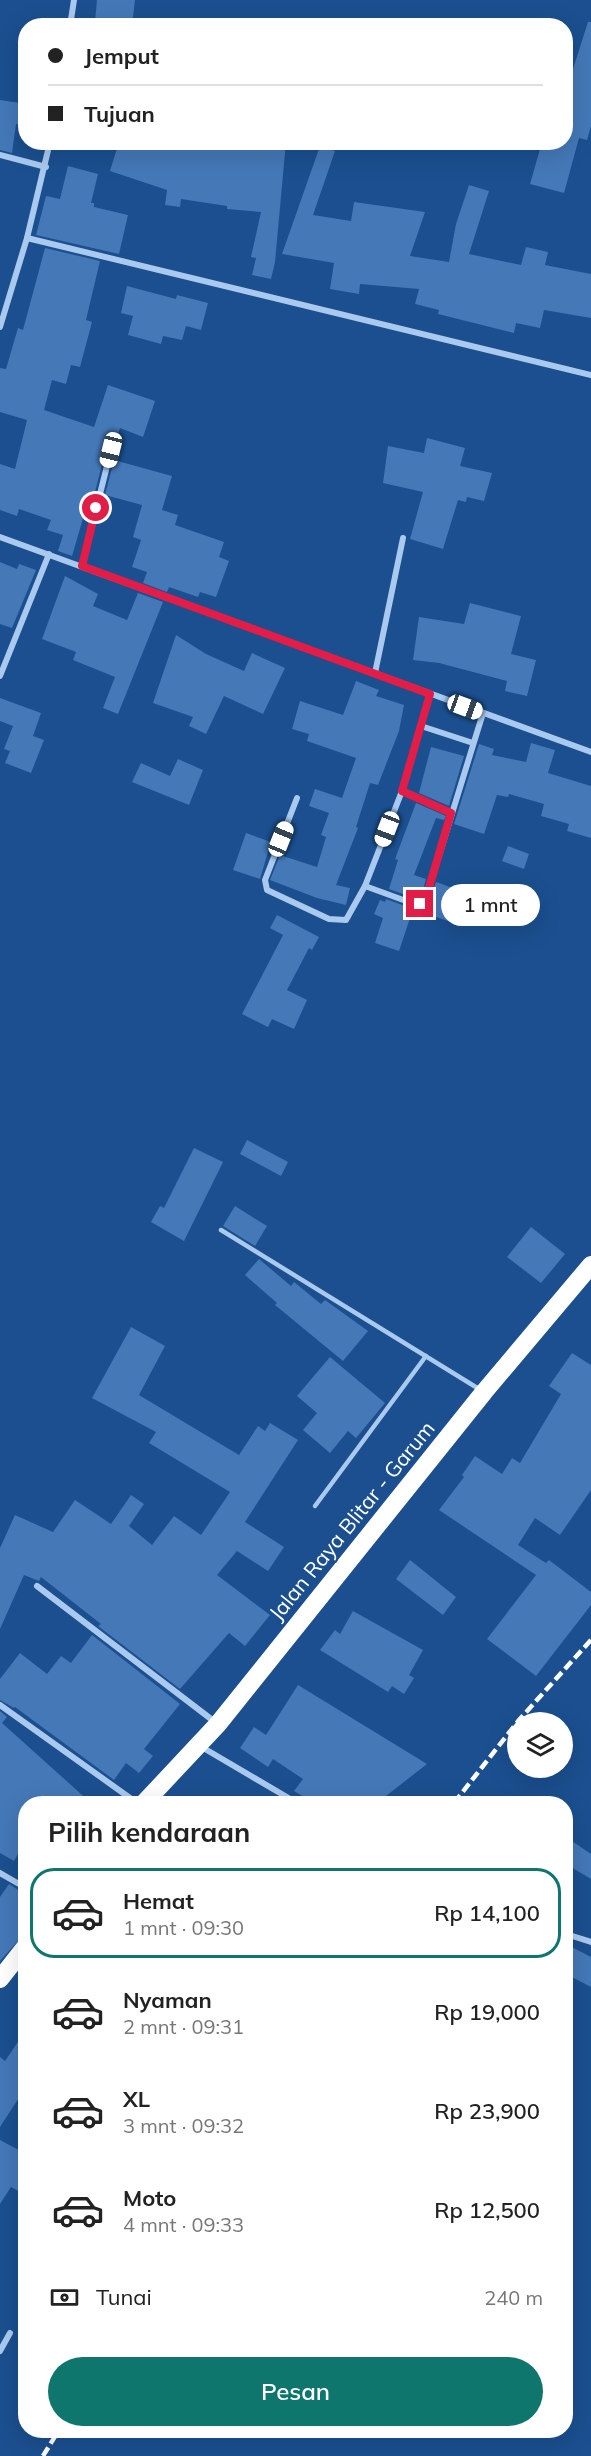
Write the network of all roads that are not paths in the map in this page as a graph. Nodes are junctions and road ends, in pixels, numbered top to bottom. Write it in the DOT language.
graph roads {
  1 [pos="74,0"];
  2 [pos="71,18"];
  3 [pos="49,150"];
  4 [pos="0,155"];
  5 [pos="46,167"];
  6 [pos="27,238"];
  7 [pos="0,327"];
  8 [pos="591,375"];
  9 [pos="111,450"];
  10 [pos="0,537"];
  11 [pos="403,538"];
  12 [pos="49,554"];
  13 [pos="82,566"];
  14 [pos="375,673"];
  15 [pos="0,675"];
  16 [pos="430,694"];
  17 [pos="483,713"];
  18 [pos="421,726"];
  19 [pos="473,743"];
  20 [pos="591,752"];
  21 [pos="402,791"];
  22 [pos="297,798"];
  23 [pos="451,813"];
  24 [pos="365,886"];
  25 [pos="221,1230"];
  26 [pos="591,1265"];
  27 [pos="426,1356"];
  28 [pos="484,1392"];
  29 [pos="315,1506"];
  30 [pos="37,1586"];
  31 [pos="0,1705"];
  32 [pos="218,1724"];
  33 [pos="199,1746"];
  34 [pos="126,1796"];
  35 [pos="151,1796"];
  36 [pos="285,1796"];
  37 [pos="0,1873"];
  38 [pos="18,1883"];
  39 [pos="573,1936"];
  40 [pos="591,1942"];
  41 [pos="18,1956"];
  42 [pos="0,1979"];
  43 [pos="10,2333"];
  44 [pos="0,2351"];
  1 -- 2 [label="street"];
  3 -- 5 [label="street"];
  4 -- 5 [label="street"];
  5 -- 6 [label="street"];
  6 -- 7 [label="street"];
  6 -- 8 [label="street"];
  9 -- 13 [label="street"];
  10 -- 12 [label="street"];
  11 -- 14 [label="street"];
  12 -- 13 [label="street"];
  12 -- 15 [label="street"];
  13 -- 14 [label="street"];
  14 -- 16 [label="street"];
  16 -- 17 [label="street"];
  16 -- 18 [label="street"];
  17 -- 19 [label="street"];
  17 -- 20 [label="street"];
  18 -- 19 [label="street"];
  18 -- 21 [label="street"];
  19 -- 23 [label="street"];
  21 -- 23 [label="street"];
  21 -- 24 [label="street"];
  22 -- 24 [label="street"];
  23 -- 24 [label="street"];
  25 -- 27 [label="lane"];
  26 -- 28 [label="highway, Jalan Raya Blitar - Garum"];
  27 -- 28 [label="lane"];
  27 -- 29 [label="lane"];
  28 -- 32 [label="highway, Jalan Raya Blitar - Garum"];
  30 -- 32 [label="street"];
  31 -- 34 [label="street"];
  32 -- 33 [label="highway, Jalan Raya Blitar - Garum"];
  33 -- 35 [label="highway, Jalan Raya Blitar - Garum"];
  33 -- 36 [label="street"];
  37 -- 38 [label="street"];
  39 -- 40 [label="street"];
  41 -- 42 [label="highway"];
  43 -- 44 [label="street"];
}
